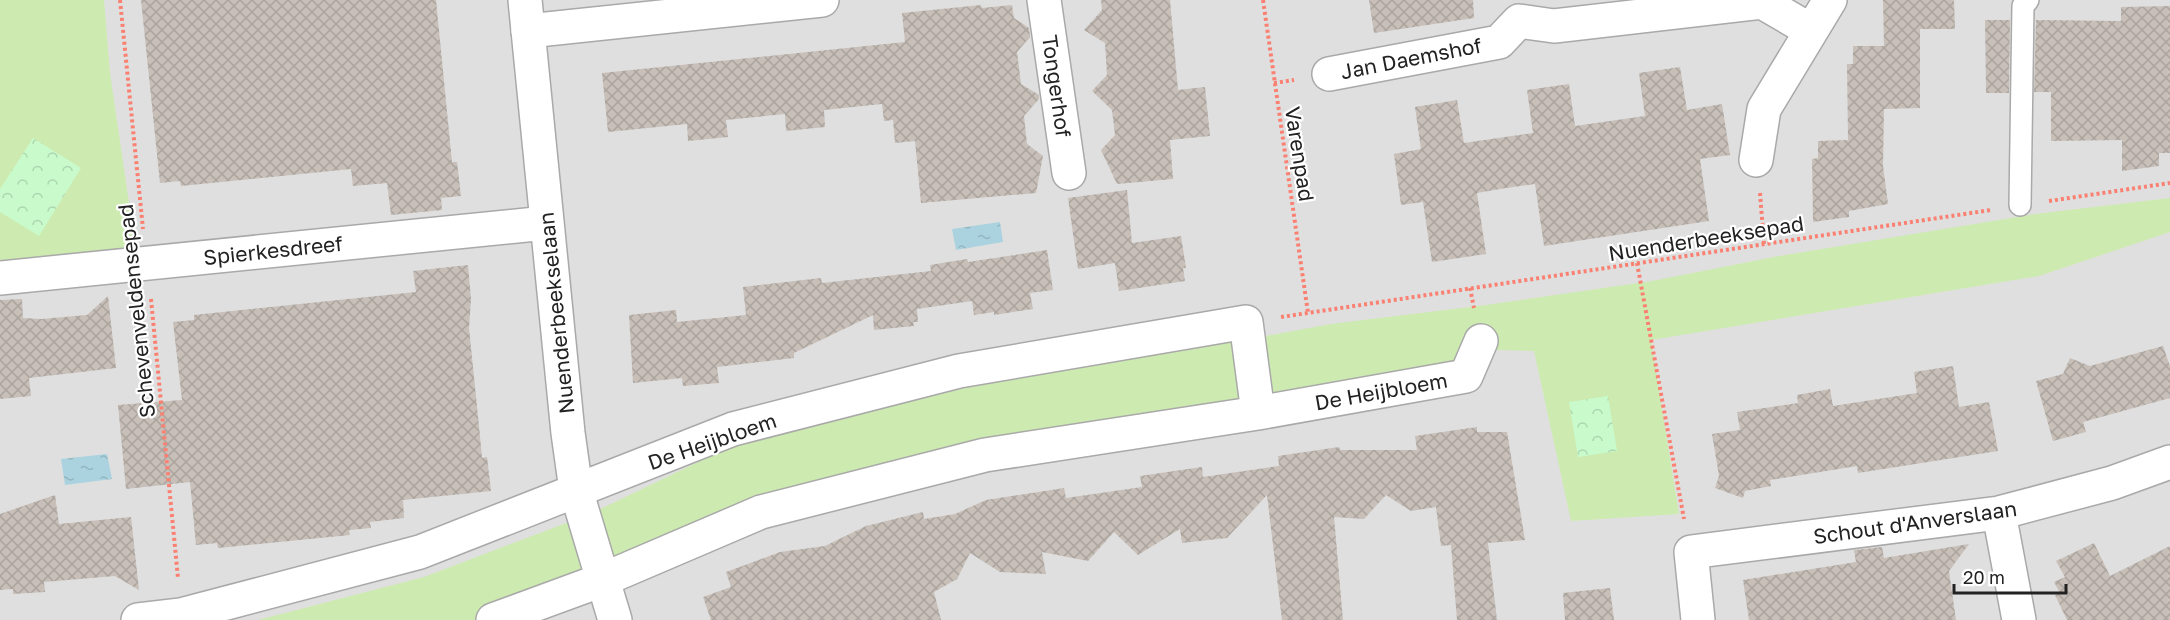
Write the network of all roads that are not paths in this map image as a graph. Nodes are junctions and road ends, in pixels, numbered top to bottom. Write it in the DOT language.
graph roads {
  1 [pos="822,0"];
  2 [pos="1044,0"];
  3 [pos="1830,0"];
  4 [pos="2028,0"];
  5 [pos="1517,11"];
  6 [pos="526,16"];
  7 [pos="1810,30"];
  8 [pos="1329,74"];
  9 [pos="1756,160"];
  10 [pos="1069,173"];
  11 [pos="2020,206"];
  12 [pos="546,223"];
  13 [pos="0,278"];
  14 [pos="1480,341"];
  15 [pos="1258,413"];
  16 [pos="2170,462"];
  17 [pos="576,490"];
  18 [pos="1999,513"];
  19 [pos="602,580"];
  20 [pos="138,620"];
  21 [pos="493,620"];
  22 [pos="615,620"];
  23 [pos="1698,620"];
  24 [pos="2019,620"];
  1 -- 6 [label="street"];
  2 -- 10 [label="street, Tongerhof"];
  3 -- 7 [label="street"];
  4 -- 11 [label="lane"];
  5 -- 7 [label="street, Jan Daemshof"];
  5 -- 8 [label="street, Jan Daemshof"];
  6 -- 12 [label="street, Nuenderbeekselaan"];
  7 -- 9 [label="street"];
  12 -- 13 [label="street, Spierkesdreef"];
  12 -- 17 [label="street, Nuenderbeekselaan"];
  14 -- 15 [label="street, De Heijbloem"];
  15 -- 17 [label="street, De Heijbloem"];
  15 -- 19 [label="street, De Heijbloem"];
  16 -- 18 [label="street, Schout d'Anverslaan"];
  17 -- 19 [label="street, Nuenderbeekselaan"];
  17 -- 20 [label="street, De Heijbloem"];
  18 -- 23 [label="street, Schout d'Anverslaan"];
  18 -- 24 [label="street"];
  19 -- 21 [label="street, De Heijbloem"];
  19 -- 22 [label="street, Nuenderbeekselaan"];
}
